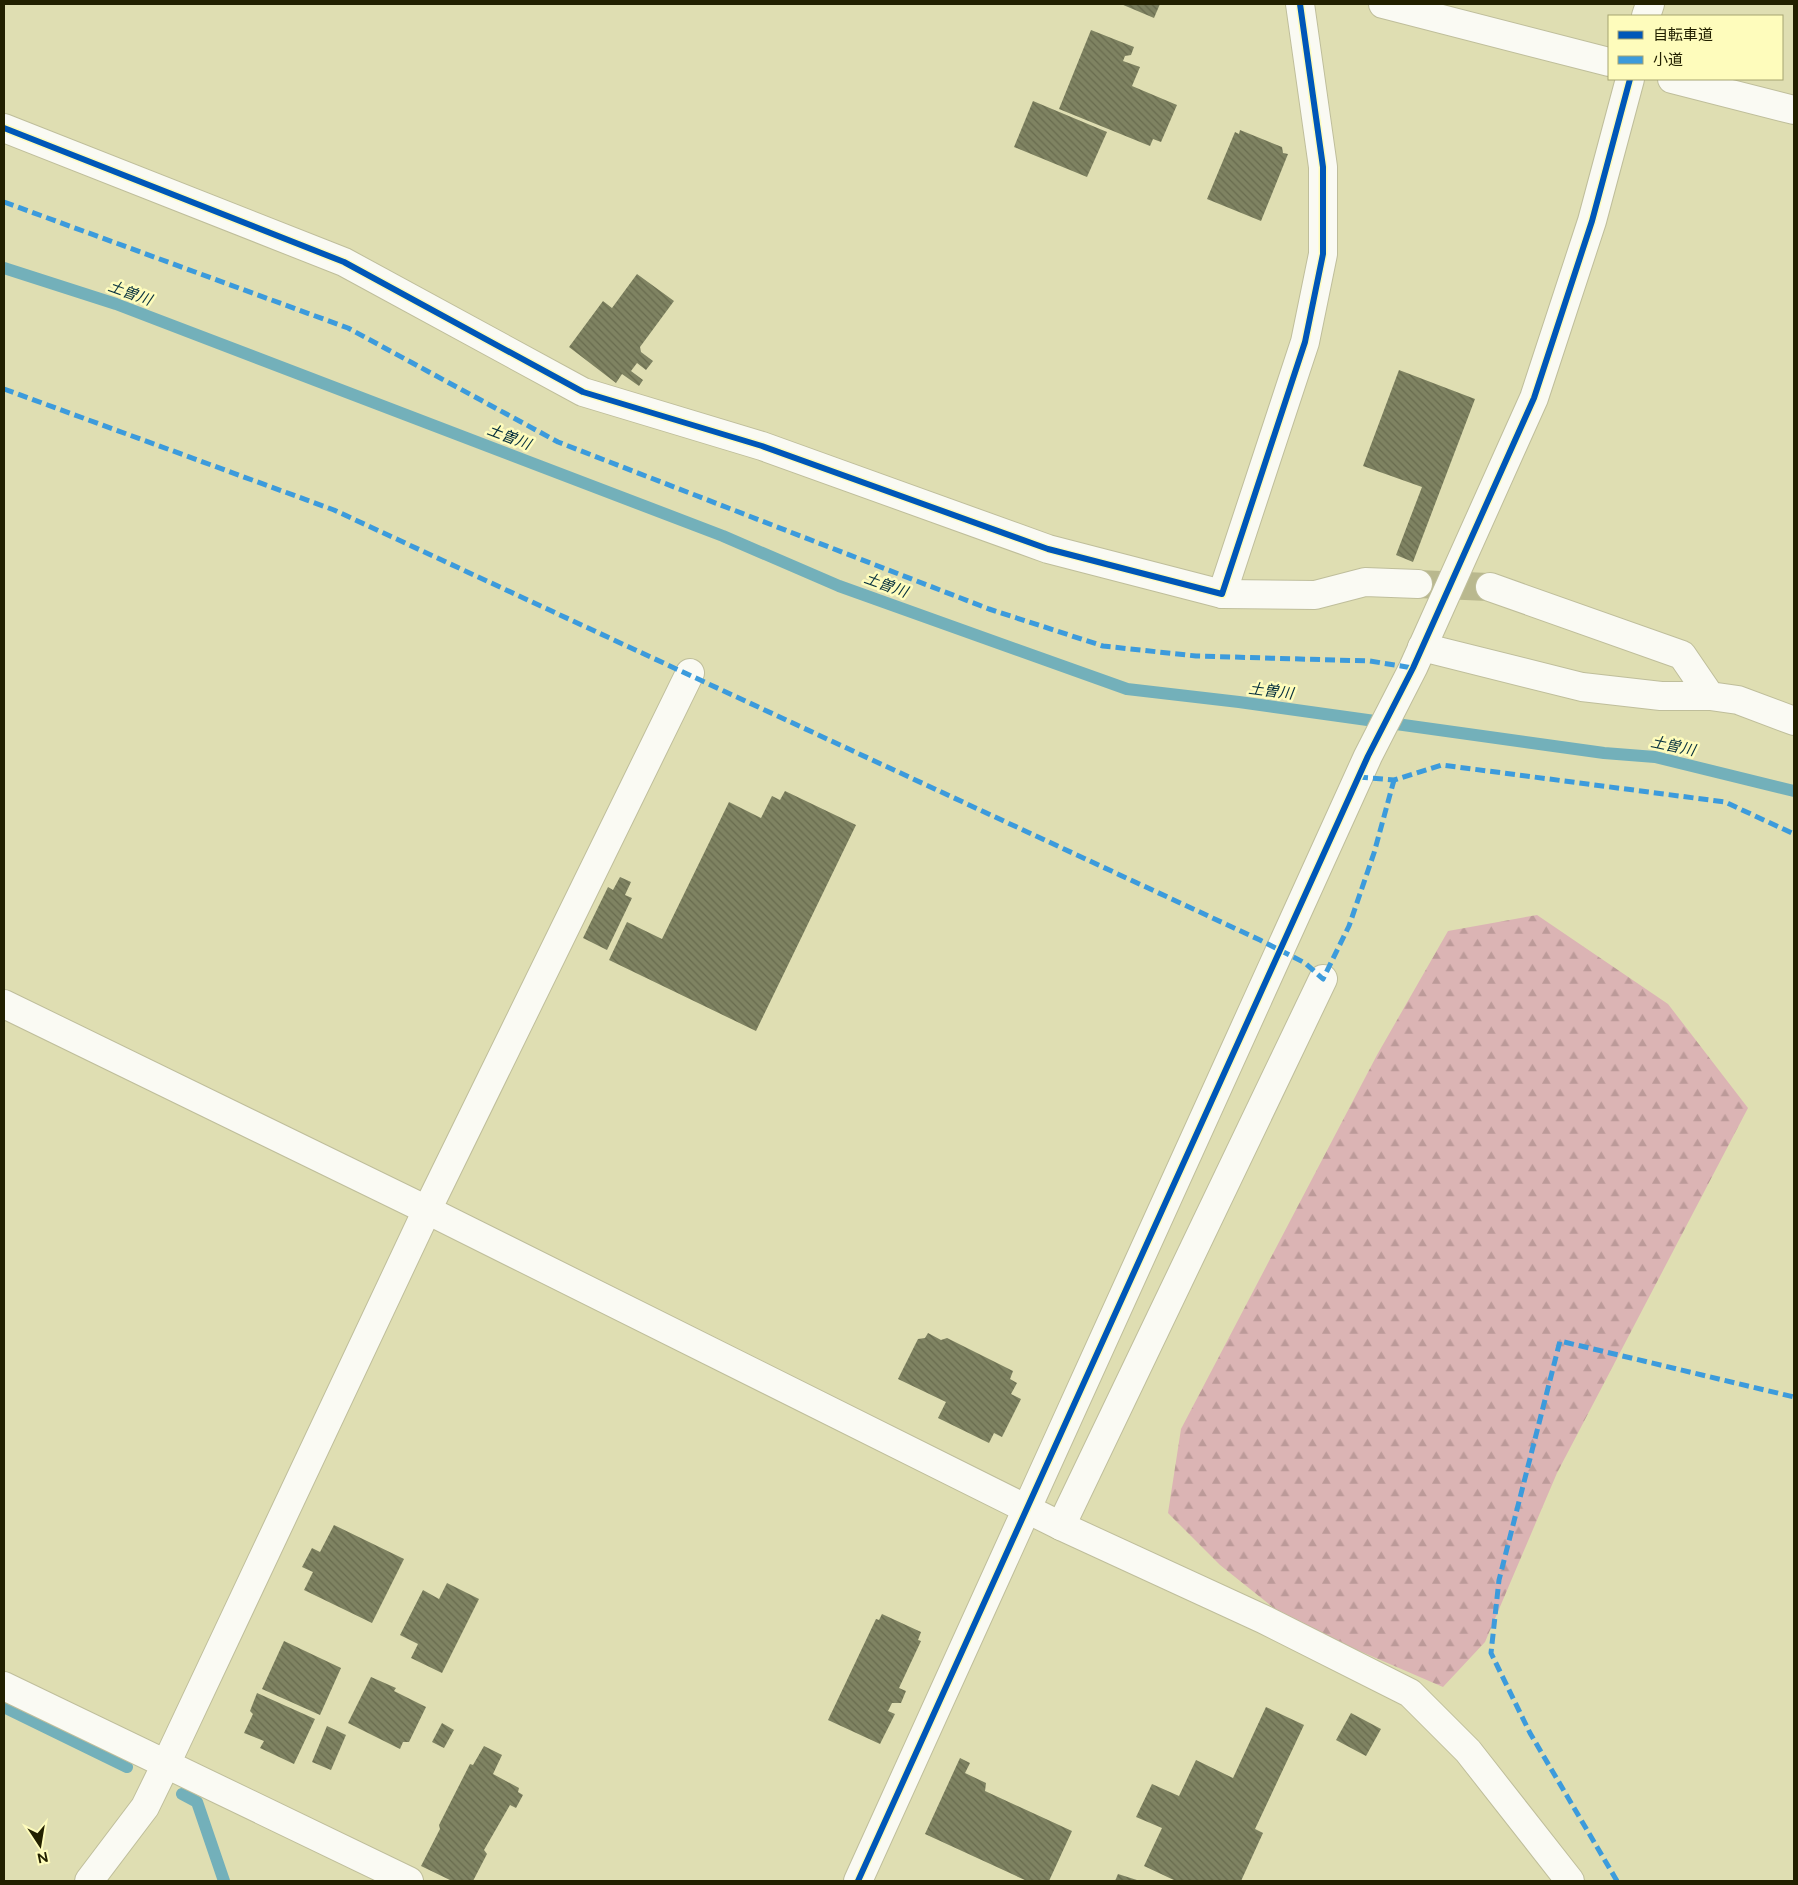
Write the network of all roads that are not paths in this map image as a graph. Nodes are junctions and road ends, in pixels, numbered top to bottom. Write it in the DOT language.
graph roads {
  1 [pos="1300,4"];
  2 [pos="1383,4"];
  3 [pos="1608,62"];
  4 [pos="1630,80"];
  5 [pos="1676,80"];
  6 [pos="1794,110"];
  7 [pos="4,128"];
  8 [pos="1418,584"];
  9 [pos="1490,587"];
  10 [pos="1222,594"];
  11 [pos="1422,647"];
  12 [pos="690,674"];
  13 [pos="1710,696"];
  14 [pos="1794,721"];
  15 [pos="1323,979"];
  16 [pos="4,1004"];
  17 [pos="427,1210"];
  18 [pos="1027,1507"];
  19 [pos="1061,1526"];
  20 [pos="4,1686"];
  21 [pos="166,1764"];
  22 [pos="89,1881"];
  23 [pos="409,1881"];
  24 [pos="858,1881"];
  25 [pos="1570,1881"];
  1 -- 10 [label="street"];
  2 -- 3 [label="street"];
  4 -- 11 [label="street"];
  5 -- 6 [label="street"];
  7 -- 10 [label="street"];
  8 -- 10 [label="street"];
  9 -- 13 [label="street"];
  11 -- 13 [label="street"];
  11 -- 18 [label="street"];
  12 -- 17 [label="street"];
  13 -- 14 [label="street"];
  15 -- 19 [label="street"];
  16 -- 17 [label="street"];
  17 -- 18 [label="street"];
  17 -- 21 [label="street"];
  18 -- 19 [label="street"];
  18 -- 24 [label="street"];
  19 -- 25 [label="street"];
  20 -- 21 [label="street"];
  21 -- 22 [label="street"];
  21 -- 23 [label="street"];
}
